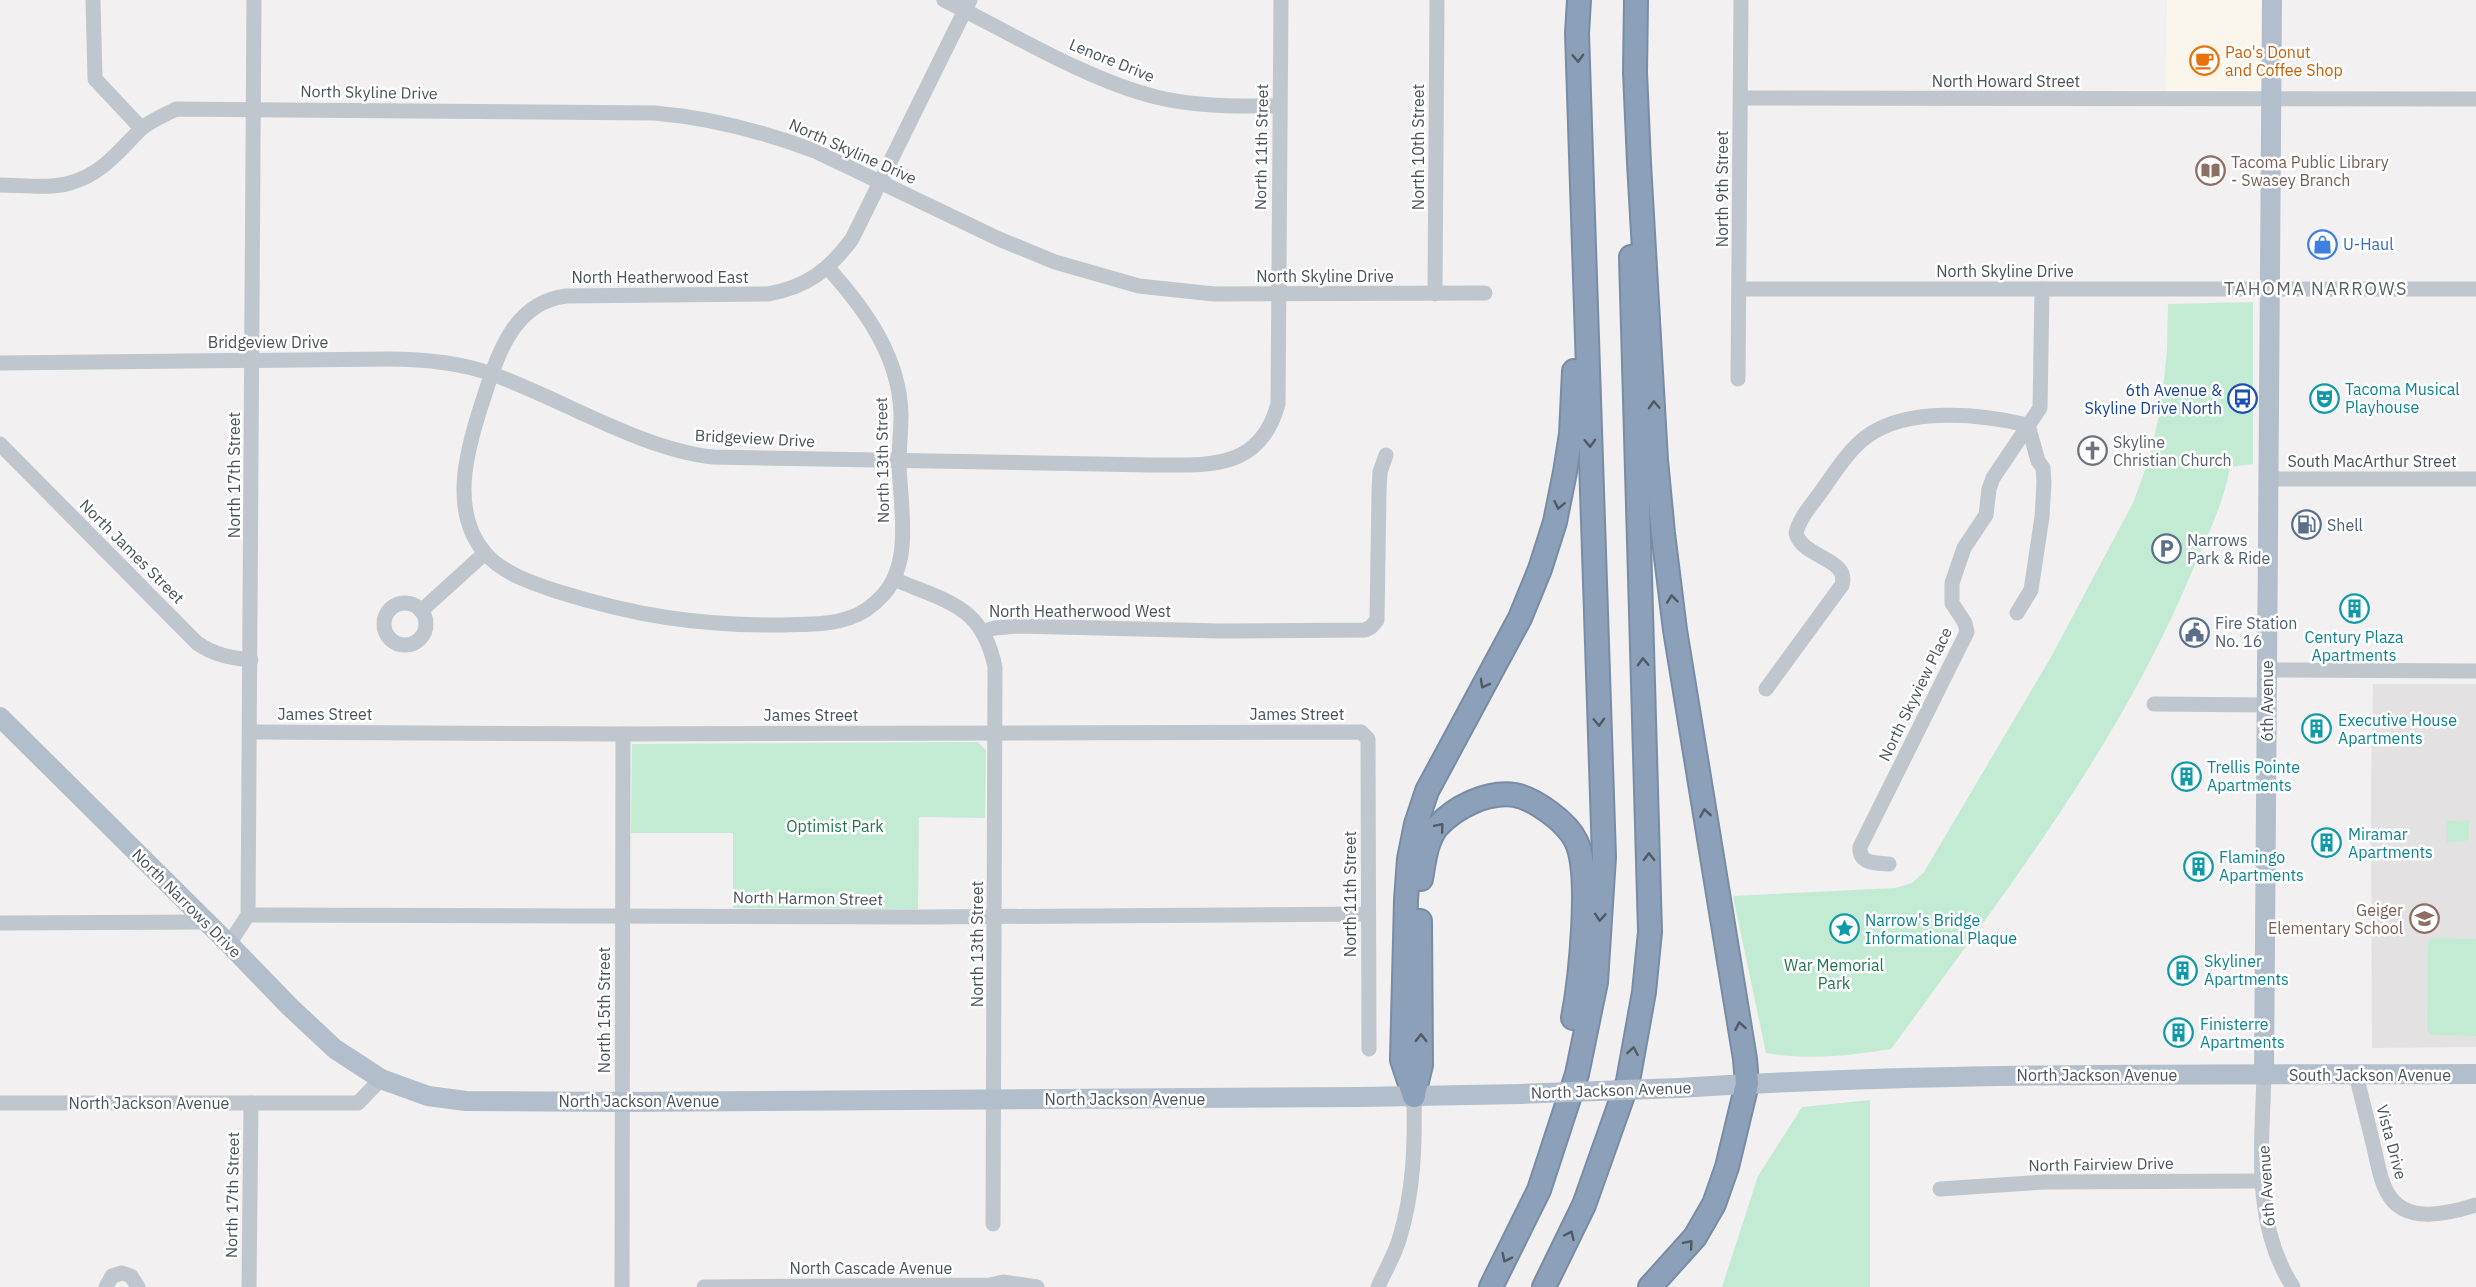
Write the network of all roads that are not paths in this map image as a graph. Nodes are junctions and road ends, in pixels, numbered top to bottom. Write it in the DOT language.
graph roads {
  1 [pos="93,0"];
  2 [pos="254,0"];
  3 [pos="944,0"];
  4 [pos="1281,0"];
  5 [pos="1437,0"];
  6 [pos="1579,0"];
  7 [pos="1628,0"];
  8 [pos="1636,0"];
  9 [pos="1741,0"];
  10 [pos="2272,0"];
  11 [pos="967,5"];
  12 [pos="1741,98"];
  13 [pos="2271,99"];
  14 [pos="2476,99"];
  15 [pos="1279,106"];
  16 [pos="253,108"];
  17 [pos="141,128"];
  18 [pos="881,182"];
  19 [pos="0,185"];
  20 [pos="1583,238"];
  21 [pos="828,268"];
  22 [pos="1740,289"];
  23 [pos="2042,289"];
  24 [pos="2270,289"];
  25 [pos="2476,289"];
  26 [pos="1485,293"];
  27 [pos="1435,294"];
  28 [pos="1277,295"];
  29 [pos="253,360"];
  30 [pos="0,363"];
  31 [pos="491,374"];
  32 [pos="1738,379"];
  33 [pos="2028,425"];
  34 [pos="0,444"];
  35 [pos="1386,455"];
  36 [pos="899,459"];
  37 [pos="2268,479"];
  38 [pos="2476,479"];
  39 [pos="485,553"];
  40 [pos="894,579"];
  41 [pos="421,611"];
  42 [pos="2017,613"];
  43 [pos="984,631"];
  44 [pos="251,660"];
  45 [pos="2267,670"];
  46 [pos="2476,670"];
  47 [pos="1766,689"];
  48 [pos="2154,705"];
  49 [pos="2267,705"];
  50 [pos="0,717"];
  51 [pos="250,732"];
  52 [pos="996,733"];
  53 [pos="623,734"];
  54 [pos="1368,739"];
  55 [pos="1889,864"];
  56 [pos="1368,914"];
  57 [pos="248,915"];
  58 [pos="622,915"];
  59 [pos="995,916"];
  60 [pos="205,922"];
  61 [pos="0,923"];
  62 [pos="230,944"];
  63 [pos="1369,1049"];
  64 [pos="2356,1074"];
  65 [pos="2476,1074"];
  66 [pos="2264,1075"];
  67 [pos="381,1079"];
  68 [pos="1747,1084"];
  69 [pos="1414,1096"];
  70 [pos="994,1100"];
  71 [pos="622,1102"];
  72 [pos="0,1103"];
  73 [pos="251,1103"];
  74 [pos="2262,1181"];
  75 [pos="1940,1189"];
  76 [pos="1539,1190"];
  77 [pos="2476,1205"];
  78 [pos="993,1224"];
  79 [pos="990,1286"];
  80 [pos="106,1287"];
  81 [pos="138,1287"];
  82 [pos="249,1287"];
  83 [pos="622,1287"];
  84 [pos="704,1287"];
  85 [pos="1036,1287"];
  86 [pos="1378,1287"];
  87 [pos="1491,1287"];
  88 [pos="1544,1287"];
  89 [pos="1650,1287"];
  90 [pos="2293,1287"];
  1 -- 17 [label="street"];
  2 -- 16 [label="street, North 17th Street"];
  3 -- 11 [label="street, Lenore Drive"];
  4 -- 15 [label="street, North 11th Street"];
  5 -- 27 [label="street, North 10th Street"];
  6 -- 20 [label="highway, one-way"];
  88 -- 7 [label="highway, one-way"];
  68 -- 8 [label="highway, one-way"];
  9 -- 12 [label="street, North 9th Street"];
  10 -- 13 [label="main road, 6th Avenue"];
  11 -- 15 [label="street, Lenore Drive"];
  11 -- 18 [label="street"];
  12 -- 13 [label="street, North Howard Street"];
  12 -- 22 [label="street, North 9th Street"];
  13 -- 14 [label="street, North Howard Street"];
  13 -- 24 [label="main road, 6th Avenue"];
  15 -- 28 [label="street, North 11th Street"];
  16 -- 17 [label="street, North Skyline Drive"];
  16 -- 18 [label="street, North Skyline Drive"];
  16 -- 29 [label="street, North 17th Street"];
  17 -- 19 [label="street, North Skyline Drive"];
  18 -- 21 [label="street"];
  18 -- 28 [label="street, North Skyline Drive"];
  20 -- 69 [label="highway, one-way"];
  20 -- 76 [label="highway, one-way"];
  21 -- 31 [label="street, North Heatherwood East"];
  21 -- 36 [label="street, North 13th Street"];
  22 -- 23 [label="street, North Skyline Drive"];
  22 -- 32 [label="street, North 9th Street"];
  23 -- 24 [label="street, North Skyline Drive"];
  23 -- 33 [label="street, North Skyview Place"];
  24 -- 25 [label="street, North Skyline Drive"];
  24 -- 37 [label="main road, 6th Avenue"];
  26 -- 27 [label="street, North Skyline Drive"];
  27 -- 28 [label="street, North Skyline Drive"];
  28 -- 36 [label="street, Bridgeview Drive"];
  29 -- 30 [label="street, Bridgeview Drive"];
  29 -- 31 [label="street, Bridgeview Drive"];
  29 -- 44 [label="street, North 17th Street"];
  31 -- 36 [label="street, Bridgeview Drive"];
  31 -- 39 [label="street"];
  33 -- 42 [label="street"];
  33 -- 47 [label="street"];
  33 -- 55 [label="street, North Skyview Place"];
  34 -- 44 [label="street, North James Street"];
  35 -- 43 [label="street, North Heatherwood West"];
  36 -- 40 [label="street, North 13th Street"];
  37 -- 38 [label="street, South MacArthur Street"];
  37 -- 45 [label="main road, 6th Avenue"];
  39 -- 40 [label="street"];
  39 -- 41 [label="street"];
  40 -- 43 [label="street, North Heatherwood West"];
  43 -- 52 [label="street, North 13th Street"];
  44 -- 51 [label="street, North 17th Street"];
  45 -- 46 [label="street"];
  45 -- 49 [label="main road, 6th Avenue"];
  48 -- 49 [label="street"];
  49 -- 66 [label="main road, 6th Avenue"];
  50 -- 60 [label="main road, North Narrows Drive"];
  51 -- 53 [label="street, James Street"];
  51 -- 57 [label="street, North 17th Street"];
  52 -- 53 [label="street, James Street"];
  52 -- 54 [label="street, James Street"];
  52 -- 59 [label="street, North 13th Street"];
  53 -- 58 [label="street, North 15th Street"];
  54 -- 56 [label="street, North 11th Street"];
  56 -- 59 [label="street, North Harmon Street"];
  56 -- 63 [label="street, North 11th Street"];
  57 -- 58 [label="street, North Harmon Street"];
  57 -- 62 [label="street"];
  58 -- 59 [label="street, North Harmon Street"];
  58 -- 71 [label="street, North 15th Street"];
  59 -- 70 [label="street, North 13th Street"];
  60 -- 61 [label="street"];
  60 -- 62 [label="main road, North Narrows Drive"];
  62 -- 67 [label="main road, North Narrows Drive"];
  64 -- 65 [label="main road, South Jackson Avenue"];
  64 -- 66 [label="main road, South Jackson Avenue"];
  64 -- 77 [label="street, Vista Drive"];
  66 -- 68 [label="main road, North Jackson Avenue"];
  66 -- 74 [label="street, 6th Avenue"];
  67 -- 71 [label="main road, North Jackson Avenue"];
  67 -- 73 [label="street, North Jackson Avenue"];
  68 -- 69 [label="main road, North Jackson Avenue, bridge"];
  89 -- 68 [label="highway, one-way"];
  69 -- 70 [label="main road, North Jackson Avenue"];
  69 -- 76 [label="highway, one-way"];
  69 -- 86 [label="street"];
  70 -- 71 [label="main road, North Jackson Avenue"];
  70 -- 78 [label="street, North 13th Street"];
  71 -- 83 [label="street, North 15th Street"];
  72 -- 73 [label="street, North Jackson Avenue"];
  73 -- 82 [label="street, North 17th Street"];
  74 -- 75 [label="street, North Fairview Drive"];
  74 -- 90 [label="street, 6th Avenue"];
  76 -- 87 [label="highway, one-way"];
  79 -- 84 [label="street, North Cascade Avenue"];
  79 -- 85 [label="street, North Cascade Avenue"];
  80 -- 81 [label="street"];
}
